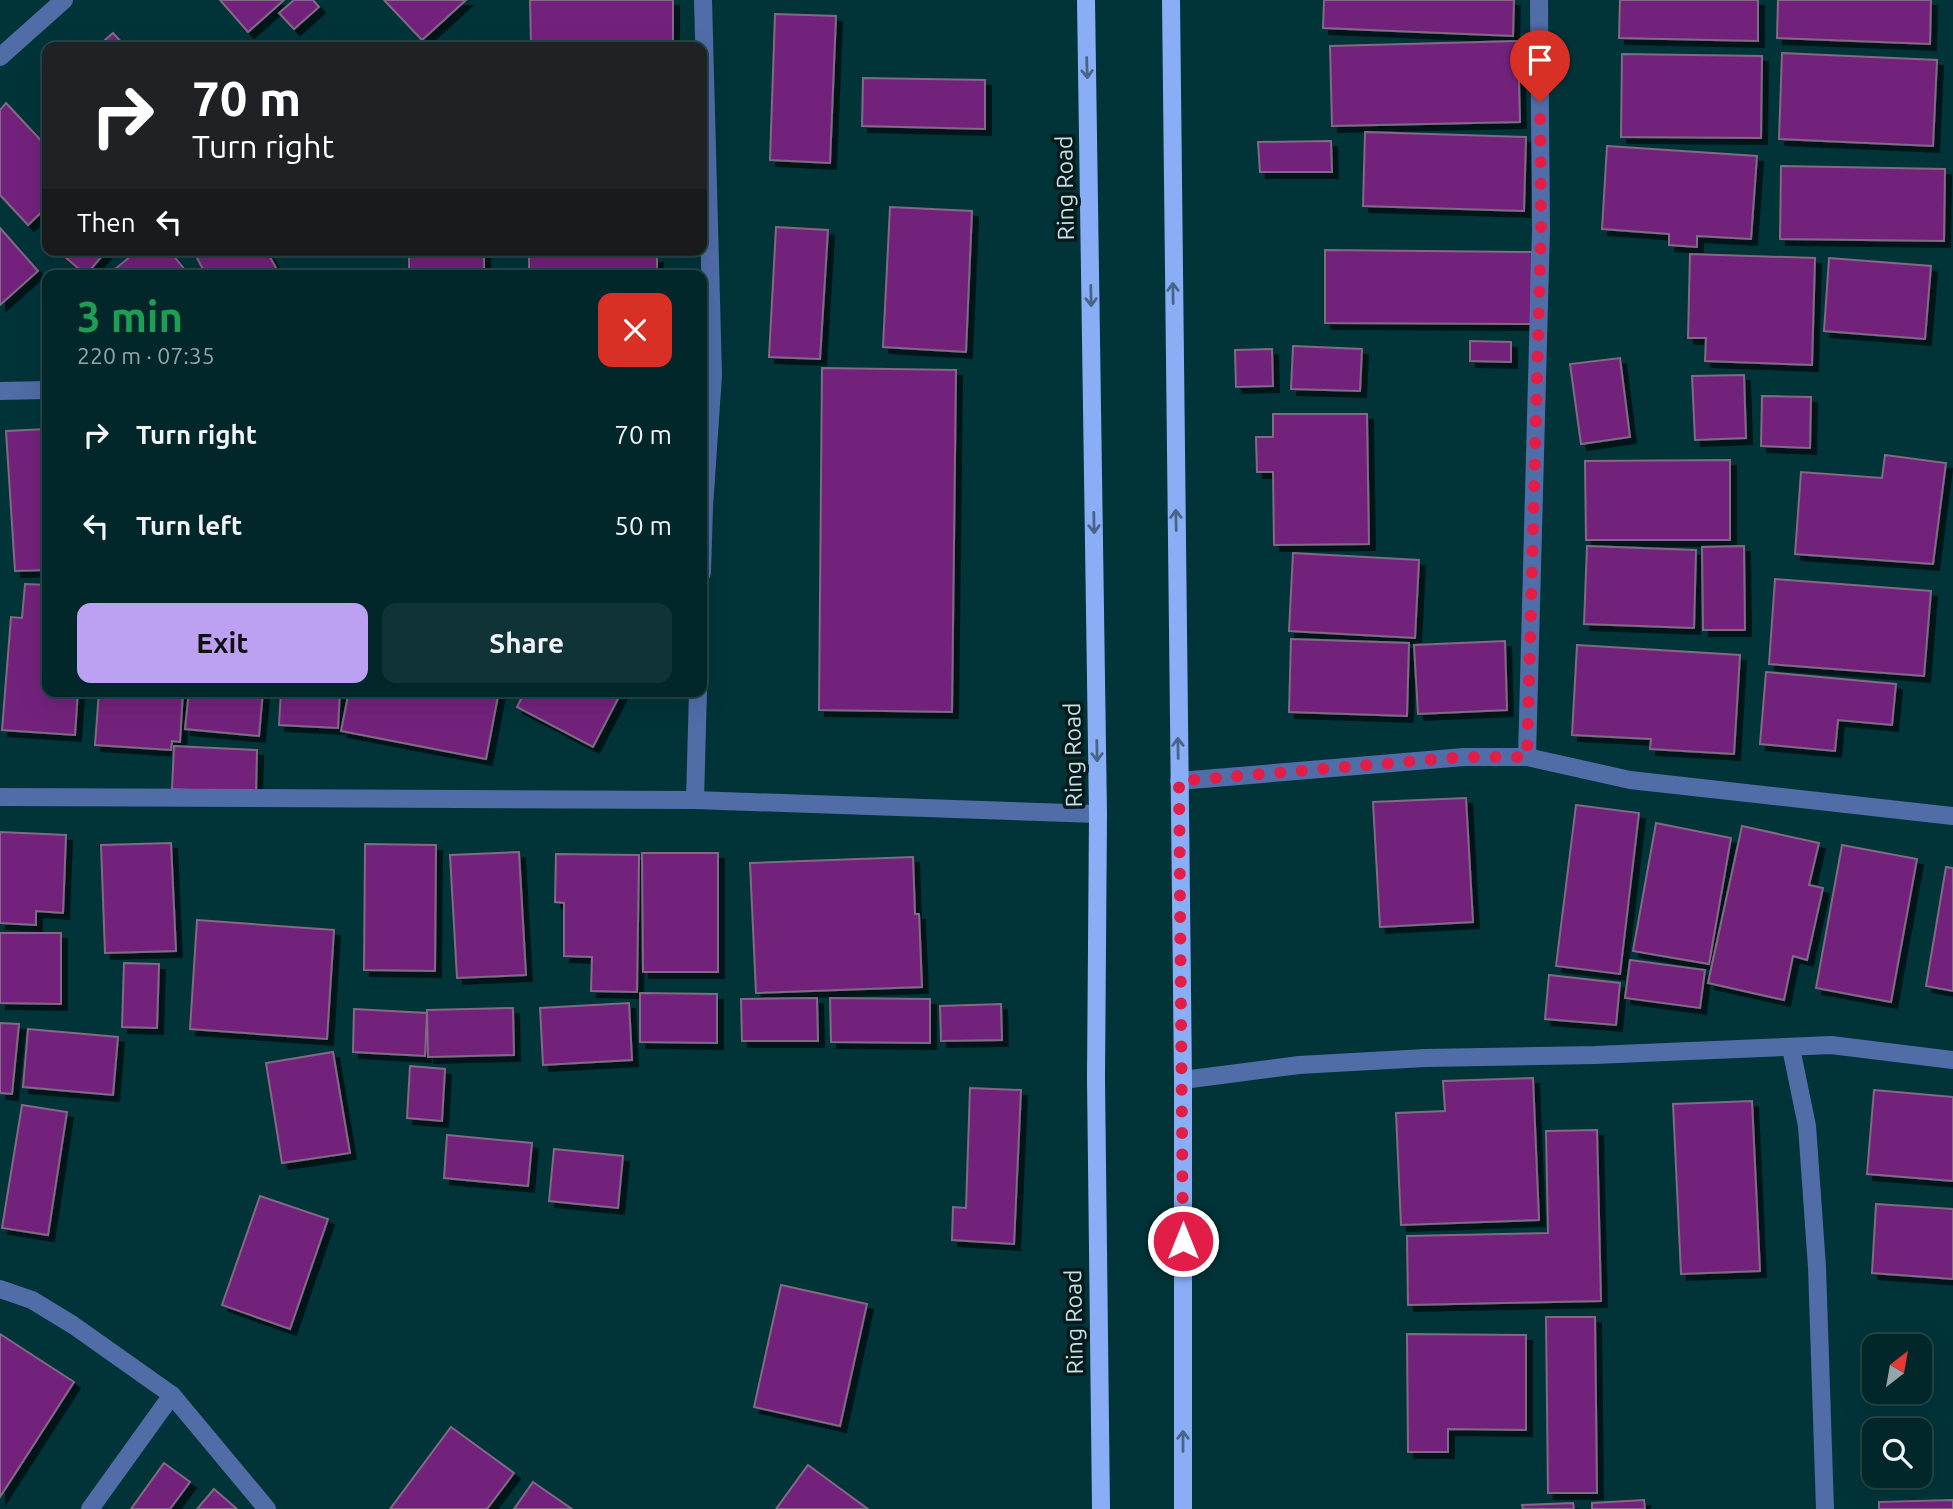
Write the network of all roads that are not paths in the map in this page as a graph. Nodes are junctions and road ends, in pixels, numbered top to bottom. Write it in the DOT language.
graph roads {
  1 [pos="64,0"];
  2 [pos="704,0"];
  3 [pos="1086,0"];
  4 [pos="1171,0"];
  5 [pos="1539,0"];
  6 [pos="704,42"];
  7 [pos="0,57"];
  8 [pos="42,390"];
  9 [pos="0,391"];
  10 [pos="698,697"];
  11 [pos="1527,757"];
  12 [pos="1179,781"];
  13 [pos="0,797"];
  14 [pos="695,800"];
  15 [pos="1098,814"];
  16 [pos="1953,816"];
  17 [pos="1791,1048"];
  18 [pos="1953,1060"];
  19 [pos="1182,1080"];
  20 [pos="0,1289"];
  21 [pos="172,1395"];
  22 [pos="90,1509"];
  23 [pos="267,1509"];
  24 [pos="1101,1509"];
  25 [pos="1183,1509"];
  26 [pos="1825,1509"];
  1 -- 7 [label="street"];
  2 -- 6 [label="street"];
  3 -- 15 [label="main road, Ring Road, one-way"];
  12 -- 4 [label="main road, one-way"];
  5 -- 11 [label="street"];
  8 -- 9 [label="street"];
  10 -- 14 [label="street"];
  11 -- 12 [label="street"];
  11 -- 16 [label="street"];
  12 -- 19 [label="main road"];
  13 -- 14 [label="street"];
  14 -- 15 [label="street"];
  15 -- 24 [label="main road, Ring Road"];
  17 -- 18 [label="street"];
  17 -- 19 [label="street"];
  17 -- 26 [label="street"];
  25 -- 19 [label="main road, one-way"];
  20 -- 21 [label="street"];
  21 -- 22 [label="street"];
  21 -- 23 [label="street"];
}
